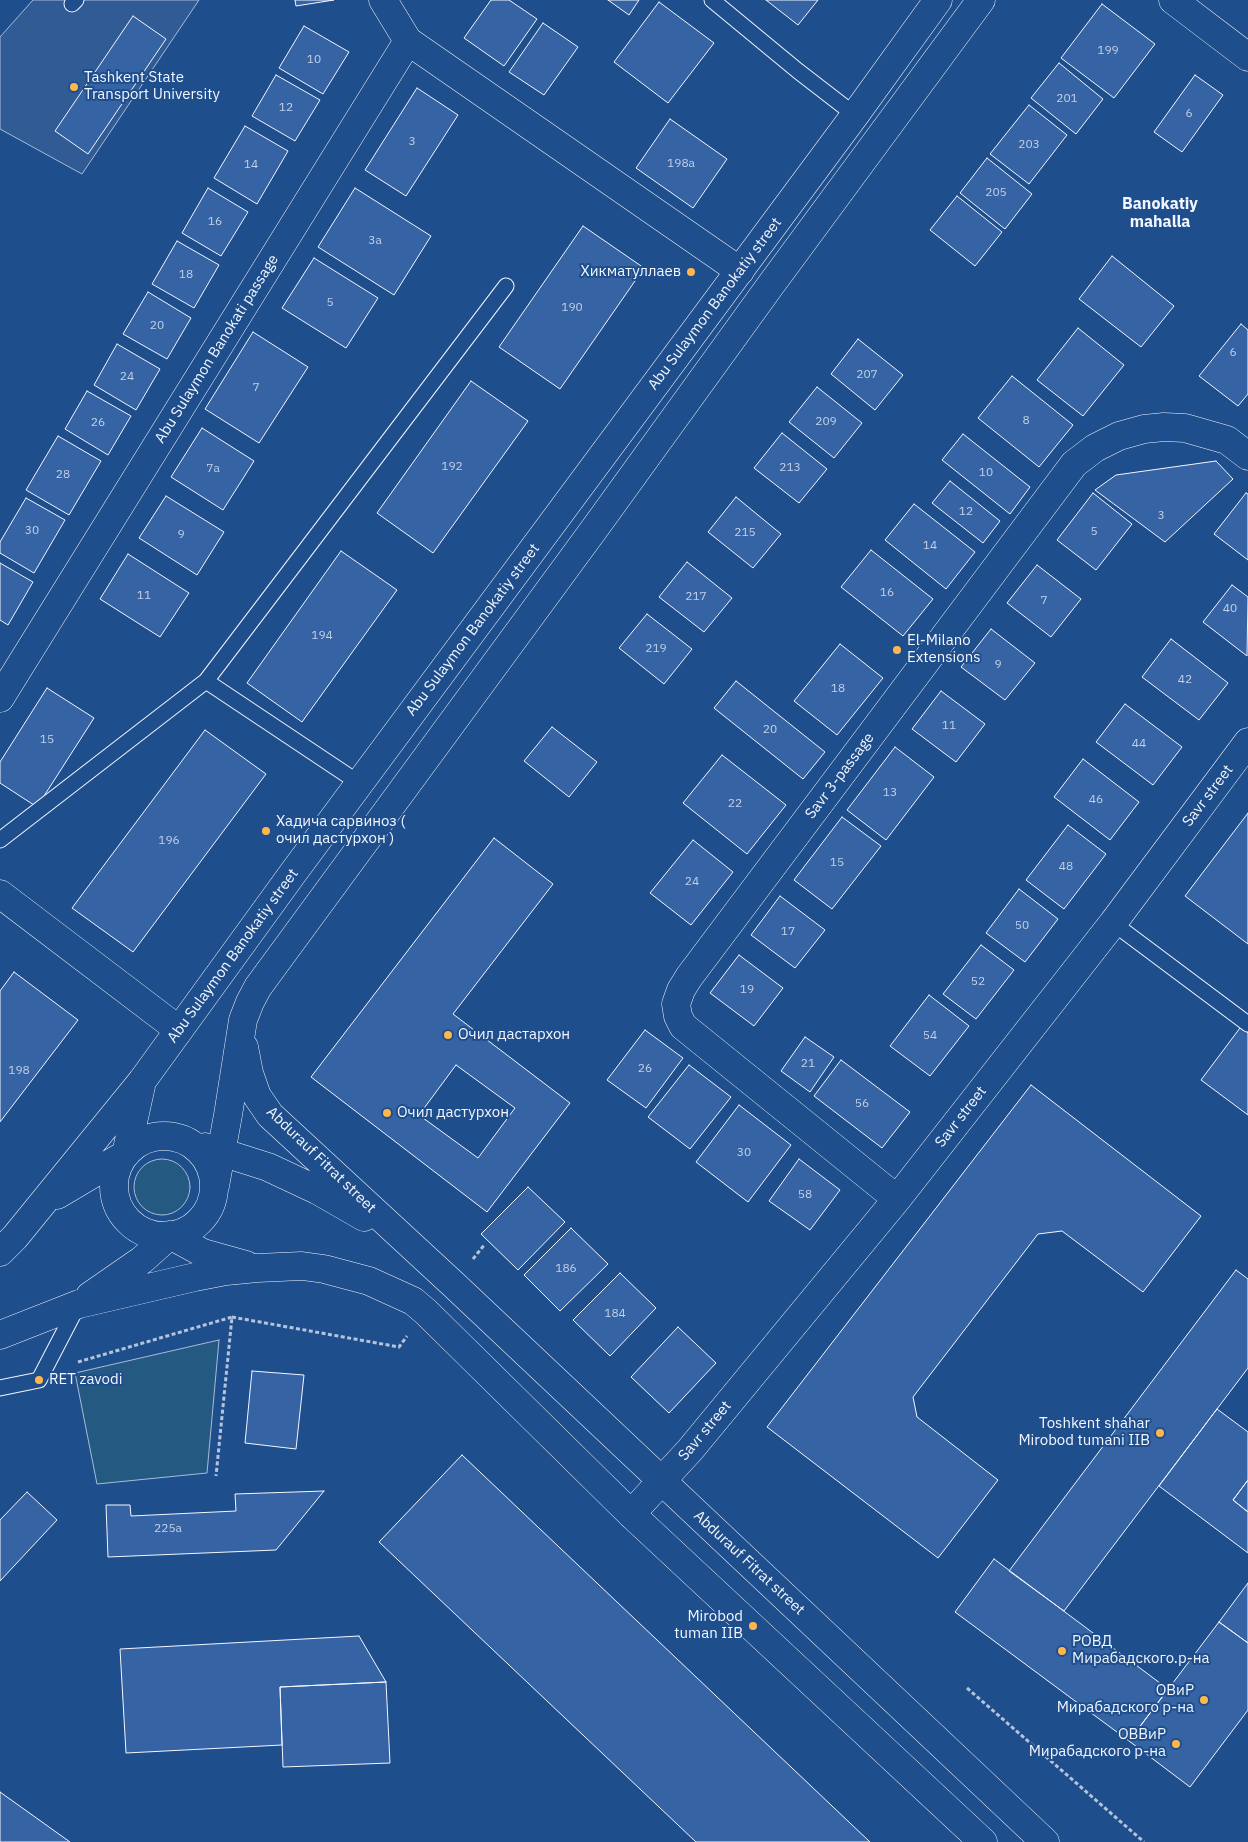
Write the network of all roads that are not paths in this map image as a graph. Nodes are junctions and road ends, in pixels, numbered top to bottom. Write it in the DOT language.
graph roads {
  1 [pos="383,0"];
  2 [pos="712,0"];
  3 [pos="938,0"];
  4 [pos="981,0"];
  5 [pos="1172,0"];
  6 [pos="408,41"];
  7 [pos="1248,58"];
  8 [pos="855,115"];
  9 [pos="740,271"];
  10 [pos="506,286"];
  11 [pos="1248,456"];
  12 [pos="206,681"];
  13 [pos="0,698"];
  14 [pos="1248,742"];
  15 [pos="359,783"];
  16 [pos="0,840"];
  17 [pos="0,894"];
  18 [pos="1113,923"];
  19 [pos="243,1020"];
  20 [pos="1248,1024"];
  21 [pos="179,1030"];
  22 [pos="142,1081"];
  23 [pos="181,1139"];
  24 [pos="221,1152"];
  25 [pos="126,1154"];
  26 [pos="215,1186"];
  27 [pos="897,1199"];
  28 [pos="41,1204"];
  29 [pos="170,1236"];
  30 [pos="0,1252"];
  31 [pos="257,1268"];
  32 [pos="453,1284"];
  33 [pos="79,1304"];
  34 [pos="0,1336"];
  35 [pos="0,1388"];
  36 [pos="661,1481"];
  37 [pos="631,1514"];
  38 [pos="983,1842"];
  39 [pos="1045,1842"];
  1 -- 6 [label="main road"];
  2 -- 8 [label="lane"];
  3 -- 8 [label="main road, Abu Sulaymon Banokatiy street"];
  4 -- 19 [label="main road"];
  5 -- 7 [label="main road"];
  6 -- 9 [label="main road"];
  6 -- 13 [label="main road, Abu Sulaymon Banokati passage"];
  8 -- 9 [label="main road, Abu Sulaymon Banokatiy street"];
  9 -- 15 [label="main road, Abu Sulaymon Banokatiy street"];
  10 -- 12 [label="lane"];
  11 -- 27 [label="main road, Savr 3-passage"];
  12 -- 15 [label="lane"];
  12 -- 16 [label="lane"];
  14 -- 18 [label="main road, Savr street"];
  15 -- 21 [label="main road, Abu Sulaymon Banokatiy street"];
  17 -- 21 [label="main road"];
  18 -- 20 [label="lane"];
  18 -- 27 [label="main road, Savr street"];
  19 -- 24 [label="main road"];
  19 -- 32 [label="main road, Abdurauf Fitrat street"];
  21 -- 22 [label="main road, Abu Sulaymon Banokatiy street"];
  22 -- 25 [label="main road"];
  22 -- 28 [label="main road, Abu Sulaymon Banokatiy street"];
  23 -- 24 [label="main road, Abdurauf Fitrat street"];
  23 -- 25 [label="main road"];
  23 -- 26 [label="main road"];
  24 -- 26 [label="main road"];
  24 -- 32 [label="main road, Abdurauf Fitrat street"];
  25 -- 28 [label="main road"];
  25 -- 29 [label="main road"];
  26 -- 29 [label="main road"];
  27 -- 36 [label="main road, Savr street"];
  28 -- 30 [label="main road, Abu Sulaymon Banokatiy street"];
  29 -- 31 [label="main road"];
  29 -- 33 [label="main road"];
  31 -- 33 [label="main road"];
  31 -- 37 [label="main road"];
  32 -- 36 [label="main road, Abdurauf Fitrat street"];
  33 -- 34 [label="main road"];
  33 -- 35 [label="lane"];
  36 -- 37 [label="main road, Savr street"];
  36 -- 39 [label="main road, Abdurauf Fitrat street"];
  37 -- 38 [label="main road"];
}
